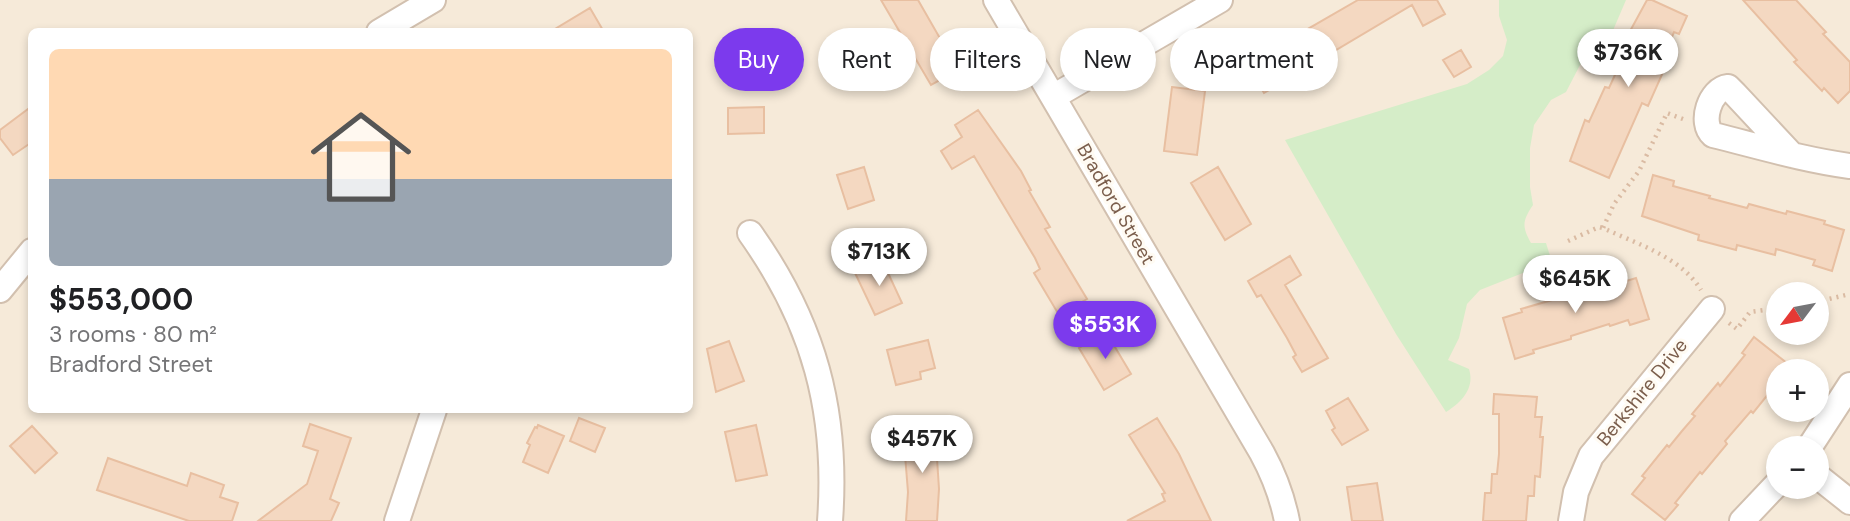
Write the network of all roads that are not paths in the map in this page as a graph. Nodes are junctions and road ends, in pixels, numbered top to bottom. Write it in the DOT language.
graph roads {
  1 [pos="432,0"];
  2 [pos="996,0"];
  3 [pos="1220,0"];
  4 [pos="386,28"];
  5 [pos="1053,97"];
  6 [pos="1793,155"];
  7 [pos="1850,166"];
  8 [pos="750,233"];
  9 [pos="28,256"];
  10 [pos="0,290"];
  11 [pos="1712,309"];
  12 [pos="1850,385"];
  13 [pos="433,413"];
  14 [pos="1818,436"];
  15 [pos="1829,485"];
  16 [pos="1766,496"];
  17 [pos="1850,502"];
  18 [pos="397,521"];
  19 [pos="830,521"];
  20 [pos="1287,521"];
  21 [pos="1571,521"];
  22 [pos="1742,521"];
  1 -- 4 [label="street"];
  2 -- 5 [label="street, Bradford Street"];
  3 -- 5 [label="street"];
  5 -- 20 [label="street, Bradford Street"];
  6 -- 6 [label="street"];
  6 -- 7 [label="street"];
  8 -- 19 [label="street"];
  9 -- 10 [label="street"];
  11 -- 21 [label="street, Berkshire Drive"];
  12 -- 14 [label="street"];
  13 -- 18 [label="street"];
  15 -- 17 [label="street"];
  16 -- 22 [label="street"];
}
